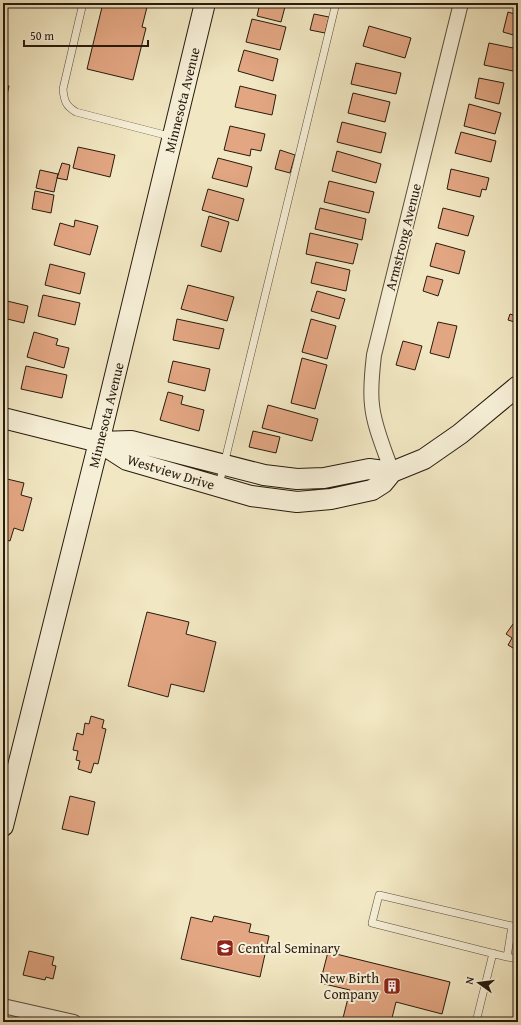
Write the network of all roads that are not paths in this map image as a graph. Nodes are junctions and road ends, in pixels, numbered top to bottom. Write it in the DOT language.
graph roads {
  1 [pos="83,3"];
  2 [pos="205,3"];
  3 [pos="336,3"];
  4 [pos="461,3"];
  5 [pos="173,137"];
  6 [pos="518,386"];
  7 [pos="3,418"];
  8 [pos="99,442"];
  9 [pos="224,464"];
  10 [pos="392,472"];
  11 [pos="219,486"];
  12 [pos="3,826"];
  13 [pos="493,953"];
  14 [pos="507,957"];
  15 [pos="518,959"];
  16 [pos="3,1006"];
  17 [pos="70,1022"];
  18 [pos="476,1022"];
  1 -- 5 [label="lane"];
  2 -- 5 [label="main road, Minnesota Avenue"];
  3 -- 9 [label="lane"];
  4 -- 10 [label="street, Armstrong Avenue"];
  5 -- 8 [label="main road, Minnesota Avenue"];
  6 -- 10 [label="main road, Westview Drive"];
  7 -- 8 [label="main road"];
  8 -- 9 [label="main road, Westview Drive"];
  8 -- 11 [label="main road, Westview Drive"];
  8 -- 12 [label="main road, Minnesota Avenue"];
  9 -- 10 [label="main road, Westview Drive"];
  9 -- 11 [label="lane"];
  10 -- 11 [label="main road, Westview Drive"];
  13 -- 14 [label="lane"];
  13 -- 14 [label="lane"];
  13 -- 18 [label="lane"];
  14 -- 15 [label="lane"];
  16 -- 17 [label="street"];
}
